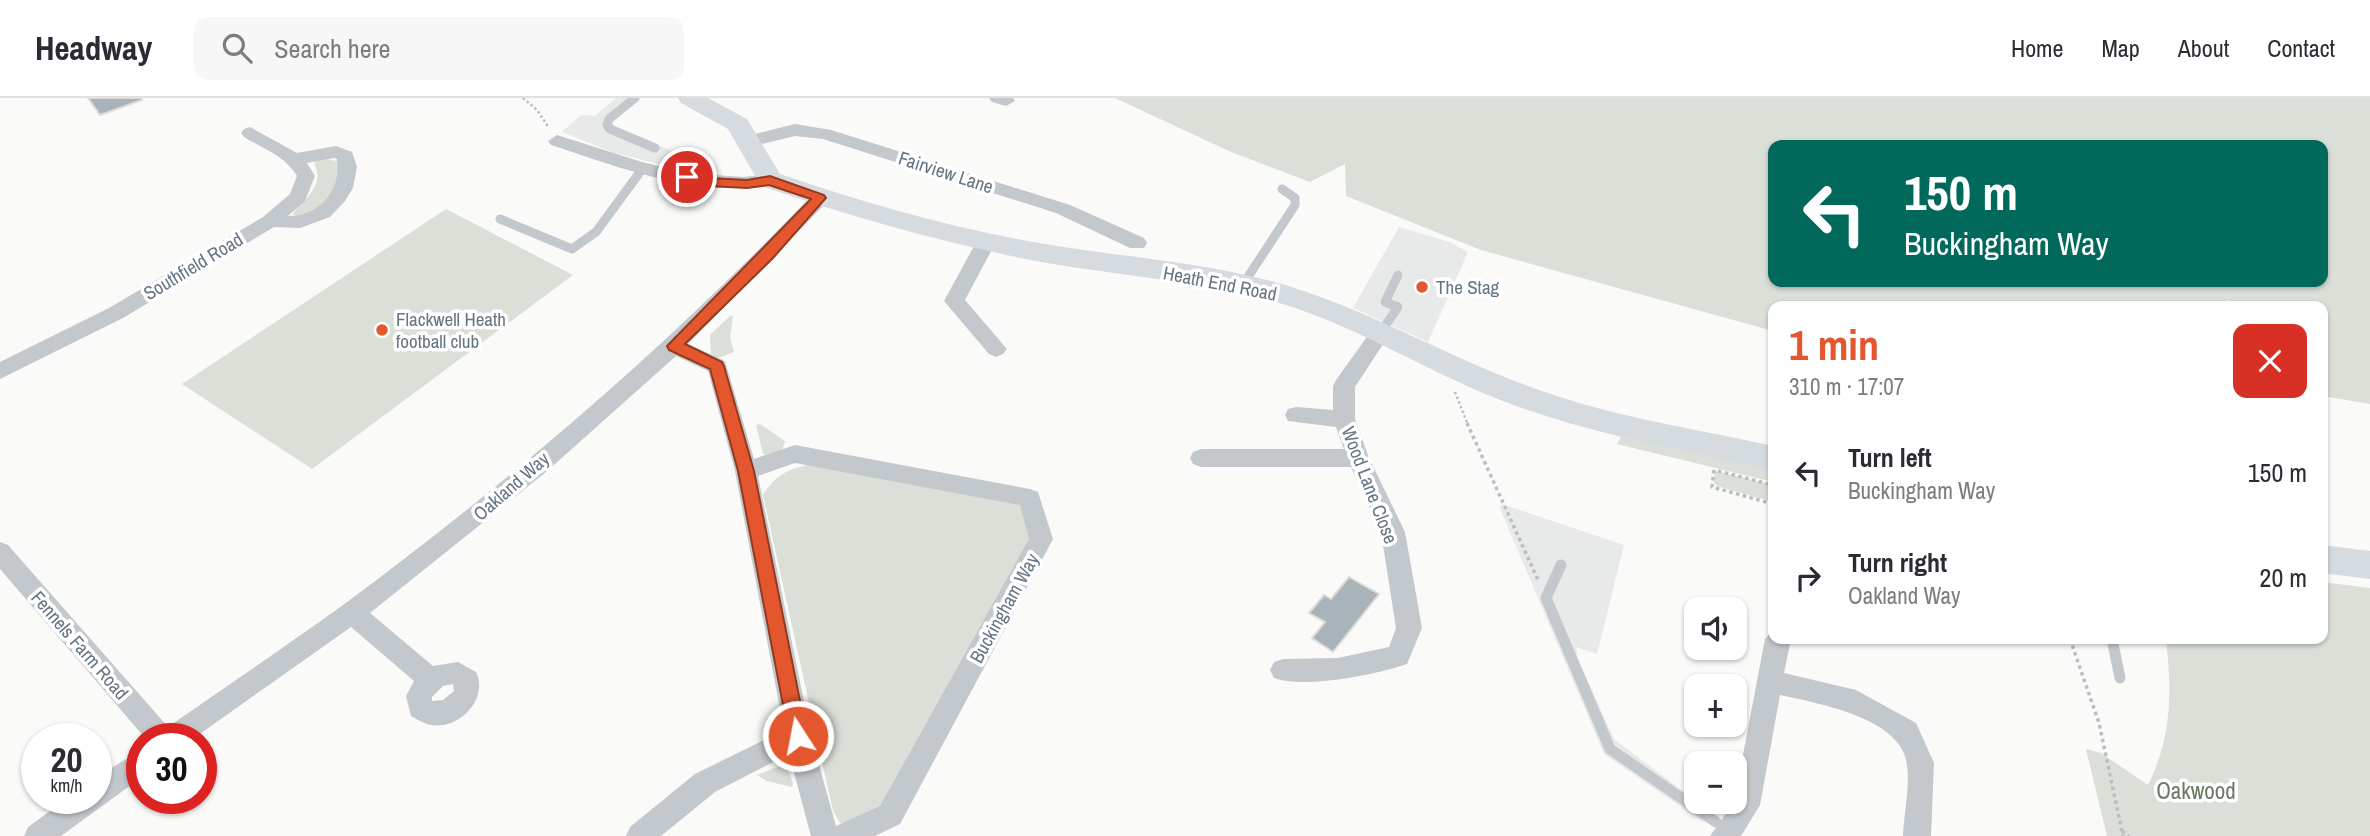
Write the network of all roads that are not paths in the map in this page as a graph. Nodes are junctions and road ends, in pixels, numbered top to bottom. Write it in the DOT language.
graph roads {
  1 [pos="635,98"];
  2 [pos="694,99"];
  3 [pos="250,133"];
  4 [pos="557,141"];
  5 [pos="749,141"];
  6 [pos="655,148"];
  7 [pos="294,159"];
  8 [pos="643,168"];
  9 [pos="770,180"];
  10 [pos="1282,189"];
  11 [pos="820,198"];
  12 [pos="500,219"];
  13 [pos="270,221"];
  14 [pos="986,242"];
  15 [pos="1137,243"];
  16 [pos="1398,275"];
  17 [pos="1242,286"];
  18 [pos="1381,332"];
  19 [pos="674,346"];
  20 [pos="996,349"];
  21 [pos="0,371"];
  22 [pos="1296,415"];
  23 [pos="1344,419"];
  24 [pos="1768,457"];
  25 [pos="1201,458"];
  26 [pos="1358,458"];
  27 [pos="746,471"];
  28 [pos="0,552"];
  29 [pos="2328,560"];
  30 [pos="1561,565"];
  31 [pos="2370,565"];
  32 [pos="352,612"];
  33 [pos="1777,644"];
  34 [pos="2113,644"];
  35 [pos="1283,670"];
  36 [pos="2120,678"];
  37 [pos="431,680"];
  38 [pos="1771,682"];
  39 [pos="148,723"];
  40 [pos="194,723"];
  41 [pos="798,736"];
  42 [pos="68,814"];
  43 [pos="1720,829"];
  44 [pos="38,836"];
  45 [pos="640,836"];
  46 [pos="825,836"];
  47 [pos="845,836"];
  48 [pos="1917,836"];
  1 -- 6 [label="lane"];
  2 -- 5 [label="street"];
  3 -- 7 [label="street"];
  4 -- 8 [label="street"];
  5 -- 9 [label="street"];
  5 -- 15 [label="street, Fairview Lane"];
  7 -- 13 [label="street, Southfield Road"];
  7 -- 13 [label="street"];
  8 -- 9 [label="street"];
  8 -- 12 [label="lane"];
  9 -- 11 [label="street, Heath End Road"];
  10 -- 17 [label="lane"];
  11 -- 14 [label="street, Heath End Road"];
  11 -- 19 [label="street, Oakland Way"];
  13 -- 21 [label="street, Southfield Road"];
  14 -- 17 [label="street, Heath End Road"];
  14 -- 20 [label="street"];
  16 -- 18 [label="lane"];
  17 -- 18 [label="street, Heath End Road"];
  18 -- 23 [label="street, Wood Lane Close"];
  18 -- 24 [label="street, Heath End Road"];
  19 -- 27 [label="street"];
  19 -- 32 [label="street, Oakland Way"];
  22 -- 23 [label="street"];
  23 -- 26 [label="street, Wood Lane Close"];
  25 -- 26 [label="street"];
  26 -- 35 [label="street, Wood Lane Close"];
  27 -- 41 [label="street"];
  27 -- 47 [label="street, Buckingham Way"];
  28 -- 39 [label="street, Fennels Farm Road"];
  29 -- 31 [label="street"];
  30 -- 43 [label="lane"];
  32 -- 37 [label="street"];
  32 -- 40 [label="street, Oakland Way"];
  33 -- 38 [label="street"];
  34 -- 36 [label="lane"];
  38 -- 43 [label="street"];
  38 -- 48 [label="street"];
  41 -- 45 [label="street"];
  41 -- 46 [label="street"];
  42 -- 44 [label="street"];
}
